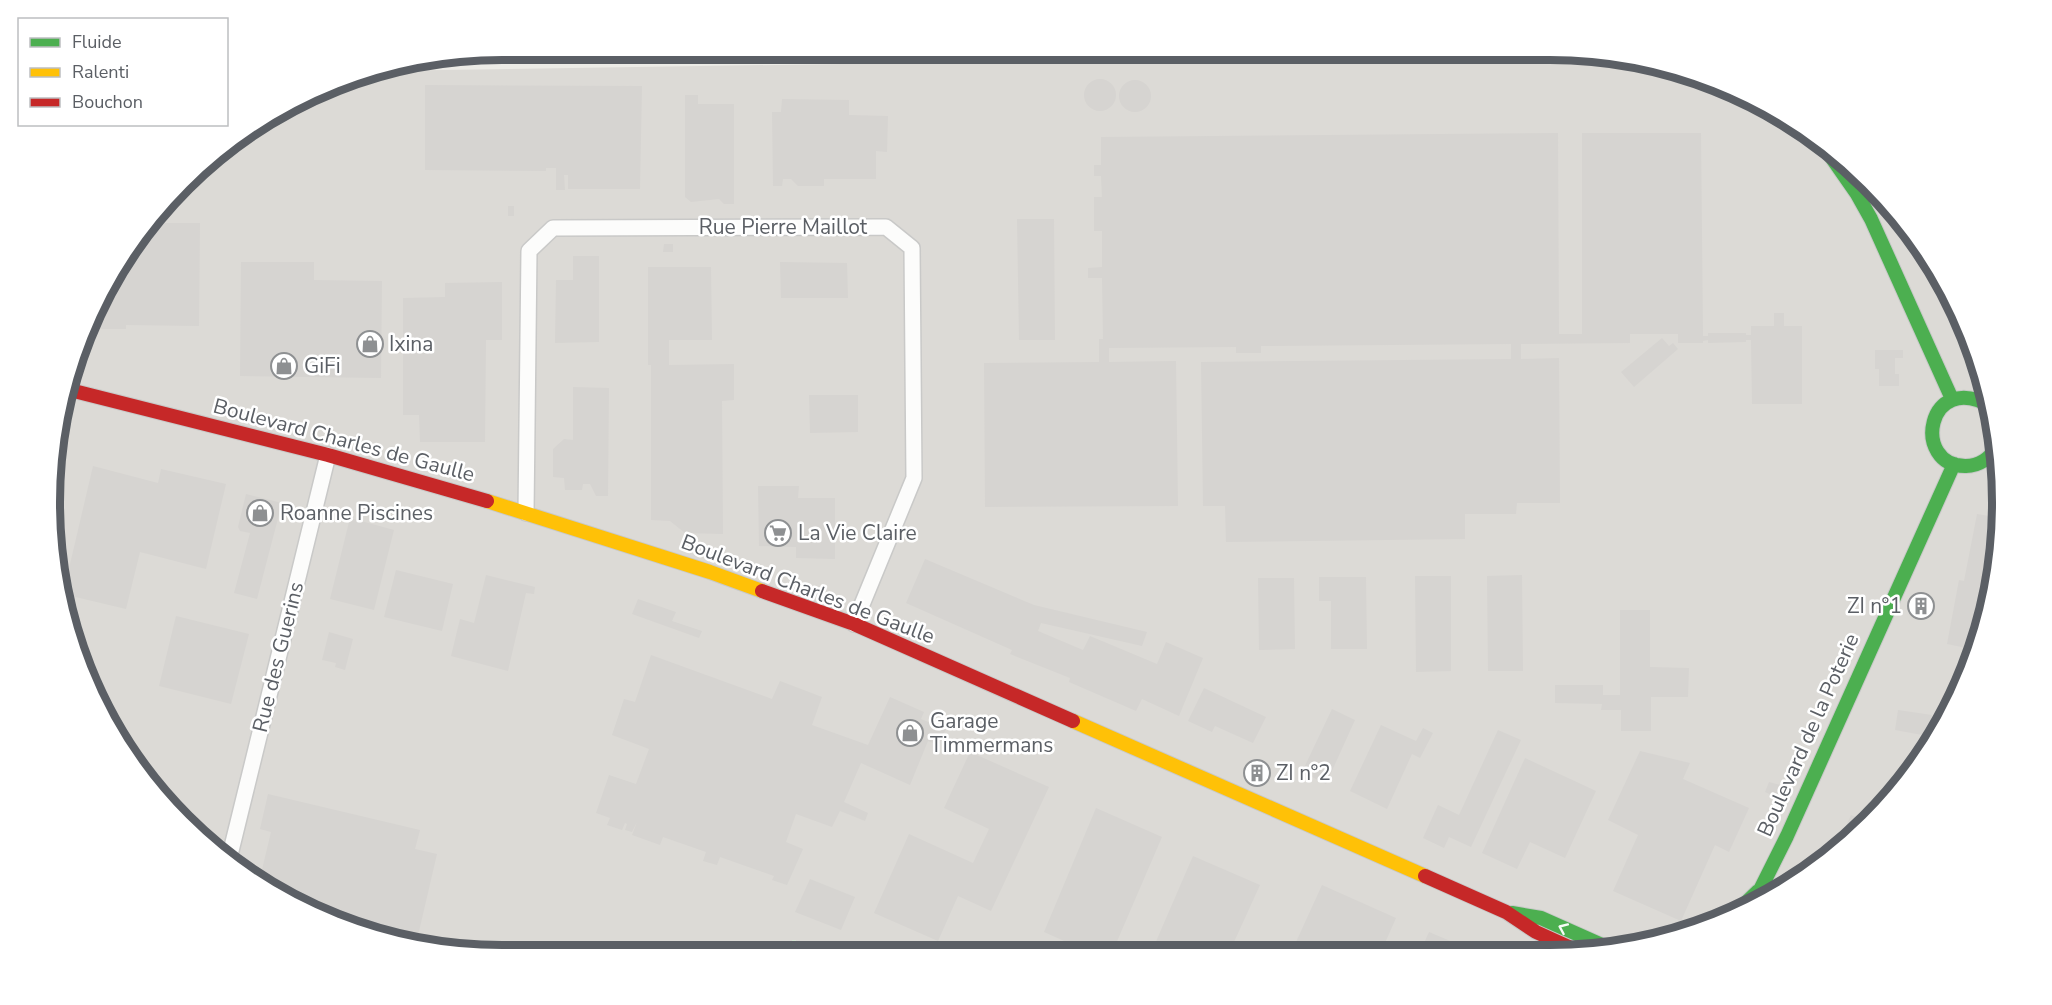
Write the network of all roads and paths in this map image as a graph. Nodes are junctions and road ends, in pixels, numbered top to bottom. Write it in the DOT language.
graph roads {
  1 [pos="1839,168"];
  2 [pos="74,391"];
  3 [pos="1952,399"];
  4 [pos="1979,399"];
  5 [pos="327,454"];
  6 [pos="1989,456"];
  7 [pos="1954,464"];
  8 [pos="526,513"];
  9 [pos="854,624"];
  10 [pos="231,852"];
  11 [pos="1757,893"];
  12 [pos="1506,912"];
  13 [pos="1596,942"];
  14 [pos="1564,945"];
  1 -- 3 [label="street"];
  2 -- 5 [label="street, Boulevard Charles de Gaulle"];
  3 -- 4 [label="street"];
  3 -- 7 [label="street"];
  5 -- 8 [label="street, Boulevard Charles de Gaulle"];
  5 -- 10 [label="street, Rue des Guerins"];
  6 -- 7 [label="street"];
  7 -- 11 [label="street, Boulevard de la Poterie"];
  8 -- 9 [label="street, Boulevard Charles de Gaulle"];
  8 -- 9 [label="street, Rue Pierre Maillot"];
  9 -- 12 [label="street, Boulevard Charles de Gaulle"];
  13 -- 12 [label="street, Boulevard Charles de Gaulle, one-way"];
  12 -- 14 [label="street, Boulevard Charles de Gaulle"];
}
